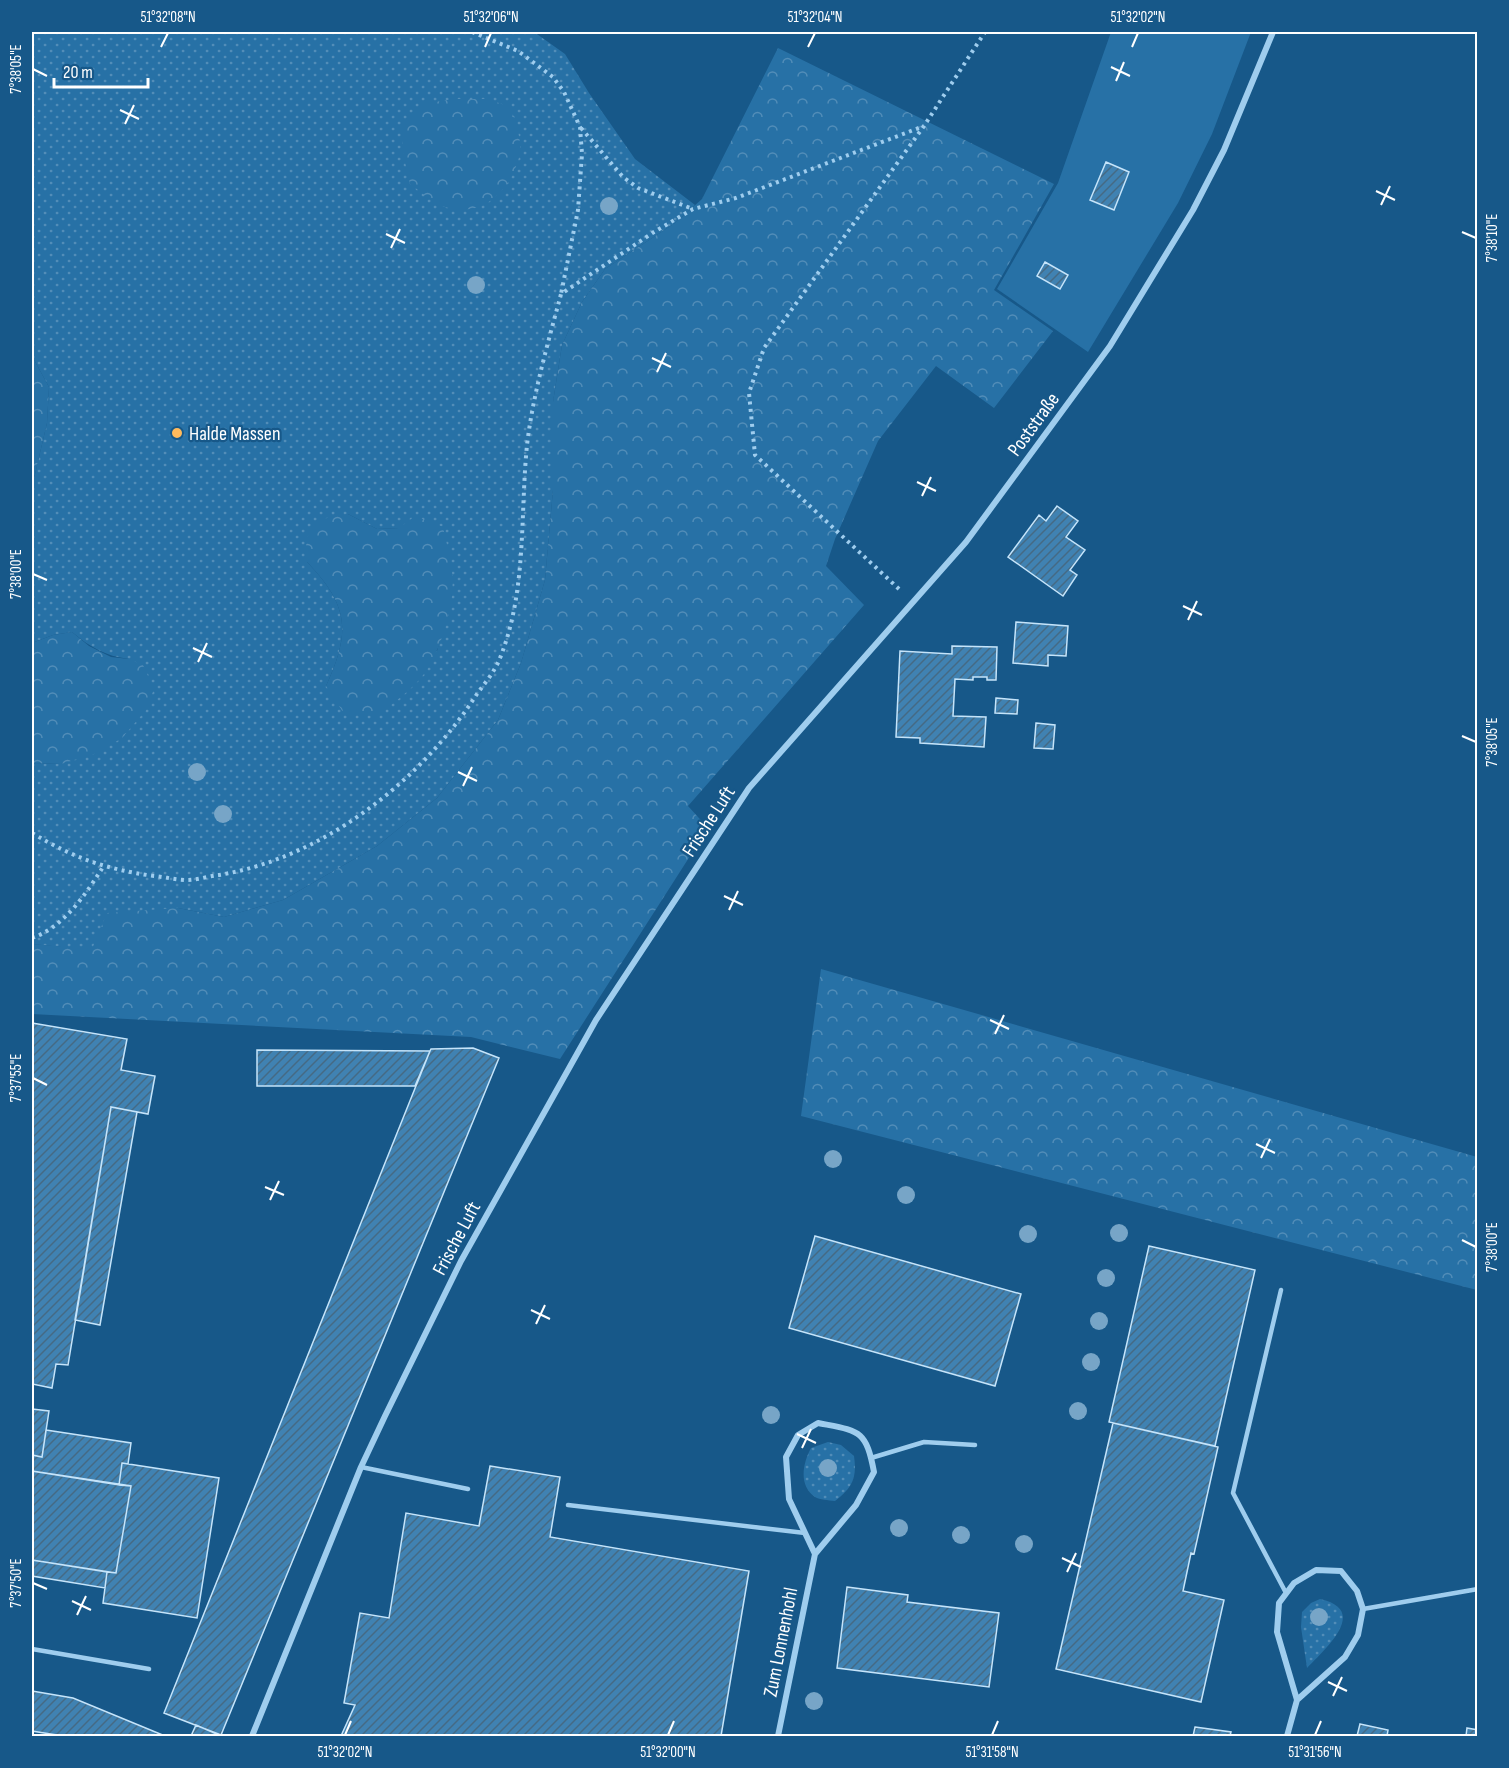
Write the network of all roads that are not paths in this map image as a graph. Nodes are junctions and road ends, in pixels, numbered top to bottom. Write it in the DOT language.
graph roads {
  1 [pos="1272,32"];
  2 [pos="749,788"];
  3 [pos="1281,1290"];
  4 [pos="975,1445"];
  5 [pos="871,1458"];
  6 [pos="361,1467"];
  7 [pos="468,1489"];
  8 [pos="568,1505"];
  9 [pos="805,1533"];
  10 [pos="815,1554"];
  11 [pos="1478,1589"];
  12 [pos="1286,1593"];
  13 [pos="1364,1609"];
  14 [pos="32,1649"];
  15 [pos="149,1669"];
  16 [pos="1297,1700"];
  17 [pos="252,1737"];
  18 [pos="778,1737"];
  19 [pos="1287,1737"];
  1 -- 2 [label="street, Poststraße"];
  2 -- 6 [label="street, Frische Luft"];
  3 -- 12 [label="lane"];
  4 -- 5 [label="lane"];
  5 -- 9 [label="street"];
  5 -- 10 [label="street, Zum Lonnenhohl"];
  6 -- 7 [label="lane"];
  6 -- 17 [label="street, Frische Luft"];
  8 -- 9 [label="lane"];
  9 -- 10 [label="street"];
  10 -- 18 [label="street, Zum Lonnenhohl"];
  11 -- 13 [label="lane"];
  12 -- 13 [label="street"];
  12 -- 16 [label="street"];
  13 -- 16 [label="street"];
  14 -- 15 [label="lane"];
  16 -- 19 [label="street"];
}
